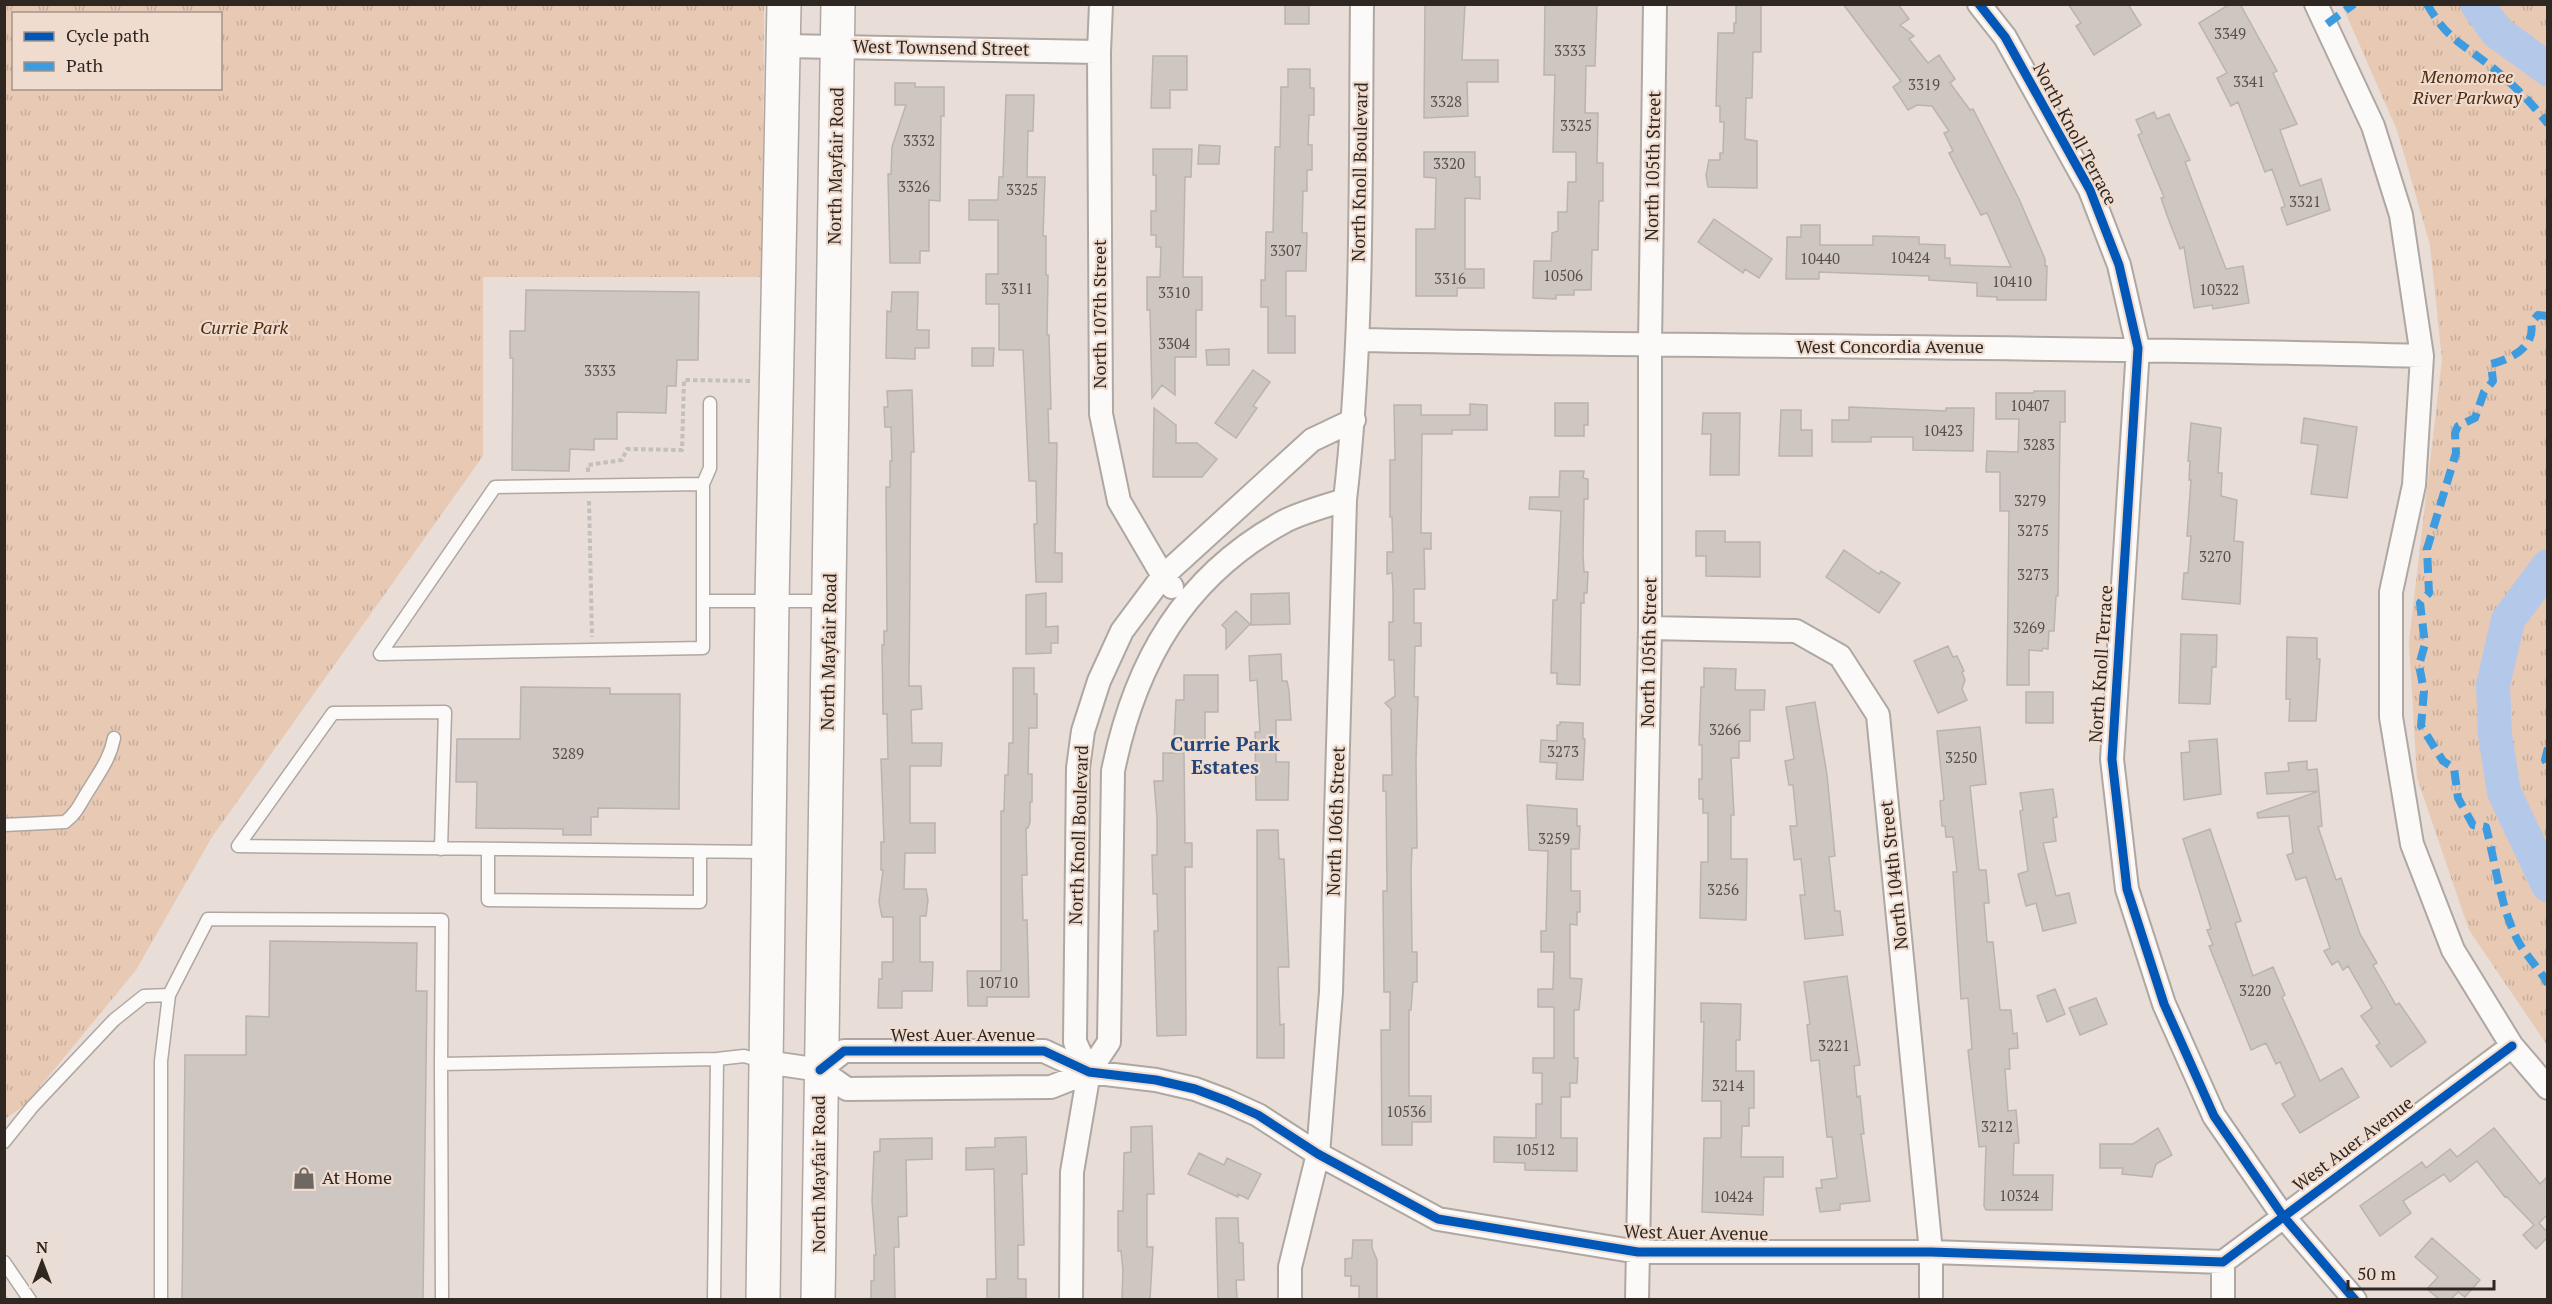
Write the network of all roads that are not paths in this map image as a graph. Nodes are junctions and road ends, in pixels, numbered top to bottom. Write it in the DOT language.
graph roads {
  1 [pos="784,4"];
  2 [pos="838,4"];
  3 [pos="1101,4"];
  4 [pos="1362,4"];
  5 [pos="1655,4"];
  6 [pos="1978,4"];
  7 [pos="2316,4"];
  8 [pos="784,46"];
  9 [pos="837,46"];
  10 [pos="1099,52"];
  11 [pos="1358,340"];
  12 [pos="1650,345"];
  13 [pos="2138,348"];
  14 [pos="2422,356"];
  15 [pos="710,403"];
  16 [pos="1354,420"];
  17 [pos="703,484"];
  18 [pos="1345,500"];
  19 [pos="1163,576"];
  20 [pos="830,601"];
  21 [pos="703,602"];
  22 [pos="772,602"];
  23 [pos="1185,602"];
  24 [pos="1650,628"];
  25 [pos="114,738"];
  26 [pos="4,825"];
  27 [pos="441,849"];
  28 [pos="488,850"];
  29 [pos="700,852"];
  30 [pos="769,852"];
  31 [pos="169,995"];
  32 [pos="2512,1046"];
  33 [pos="717,1059"];
  34 [pos="766,1062"];
  35 [pos="441,1064"];
  36 [pos="819,1070"];
  37 [pos="1089,1072"];
  38 [pos="2547,1088"];
  39 [pos="4,1142"];
  40 [pos="1318,1154"];
  41 [pos="2283,1216"];
  42 [pos="1638,1252"];
  43 [pos="1931,1252"];
  44 [pos="4,1262"];
  45 [pos="2223,1262"];
  46 [pos="30,1299"];
  47 [pos="160,1299"];
  48 [pos="442,1299"];
  49 [pos="714,1299"];
  50 [pos="764,1299"];
  51 [pos="818,1299"];
  52 [pos="1071,1299"];
  53 [pos="1290,1299"];
  54 [pos="1637,1299"];
  55 [pos="1931,1299"];
  56 [pos="2223,1299"];
  57 [pos="2355,1299"];
  1 -- 8 [label="main road"];
  2 -- 9 [label="main road, North Mayfair Road"];
  3 -- 10 [label="street, North 107th Street"];
  4 -- 11 [label="street, North Knoll Boulevard"];
  5 -- 12 [label="street, North 105th Street"];
  6 -- 13 [label="street, North Knoll Terrace"];
  7 -- 14 [label="street"];
  8 -- 9 [label="street, West Townsend Street"];
  8 -- 22 [label="main road"];
  9 -- 10 [label="street, West Townsend Street"];
  9 -- 20 [label="main road, North Mayfair Road"];
  10 -- 19 [label="street, North 107th Street"];
  11 -- 12 [label="street, West Concordia Avenue"];
  11 -- 16 [label="street, North 106th Street"];
  12 -- 13 [label="street, West Concordia Avenue"];
  12 -- 24 [label="street, North 105th Street"];
  13 -- 14 [label="street, West Concordia Avenue"];
  13 -- 41 [label="street, North Knoll Terrace"];
  14 -- 32 [label="street"];
  15 -- 17 [label="lane"];
  16 -- 18 [label="street, North 106th Street"];
  16 -- 19 [label="street, North Knoll Boulevard"];
  17 -- 21 [label="lane"];
  17 -- 21 [label="lane"];
  18 -- 23 [label="street, North Knoll Boulevard"];
  18 -- 40 [label="street, North 106th Street"];
  19 -- 23 [label="street, North 107th Street"];
  19 -- 37 [label="street, North Knoll Boulevard"];
  20 -- 22 [label="lane"];
  20 -- 36 [label="main road, North Mayfair Road"];
  21 -- 22 [label="lane"];
  22 -- 30 [label="main road"];
  23 -- 37 [label="street, North Knoll Boulevard"];
  24 -- 42 [label="street, North 105th Street"];
  24 -- 43 [label="street, North 104th Street"];
  25 -- 26 [label="lane"];
  27 -- 27 [label="lane"];
  27 -- 28 [label="lane"];
  28 -- 29 [label="lane"];
  28 -- 29 [label="lane"];
  29 -- 30 [label="lane"];
  30 -- 34 [label="main road"];
  31 -- 35 [label="lane"];
  31 -- 39 [label="lane"];
  31 -- 47 [label="lane"];
  32 -- 38 [label="street"];
  32 -- 41 [label="street, West Auer Avenue"];
  33 -- 34 [label="lane"];
  33 -- 35 [label="lane"];
  33 -- 49 [label="lane"];
  34 -- 36 [label="street, West Auer Avenue"];
  34 -- 50 [label="main road"];
  35 -- 48 [label="lane"];
  36 -- 37 [label="street, West Auer Avenue"];
  36 -- 37 [label="street, West Auer Avenue"];
  36 -- 51 [label="main road, North Mayfair Road"];
  37 -- 40 [label="street, West Auer Avenue"];
  37 -- 52 [label="street, North Knoll Boulevard"];
  40 -- 42 [label="street, West Auer Avenue"];
  40 -- 53 [label="street, North 106th Street"];
  41 -- 45 [label="street, West Auer Avenue"];
  41 -- 57 [label="street, North Knoll Terrace"];
  42 -- 43 [label="street, West Auer Avenue"];
  42 -- 54 [label="street, North 105th Street"];
  43 -- 45 [label="street, West Auer Avenue"];
  43 -- 55 [label="street, North 104th Street"];
  44 -- 46 [label="lane"];
  45 -- 56 [label="street"];
}
